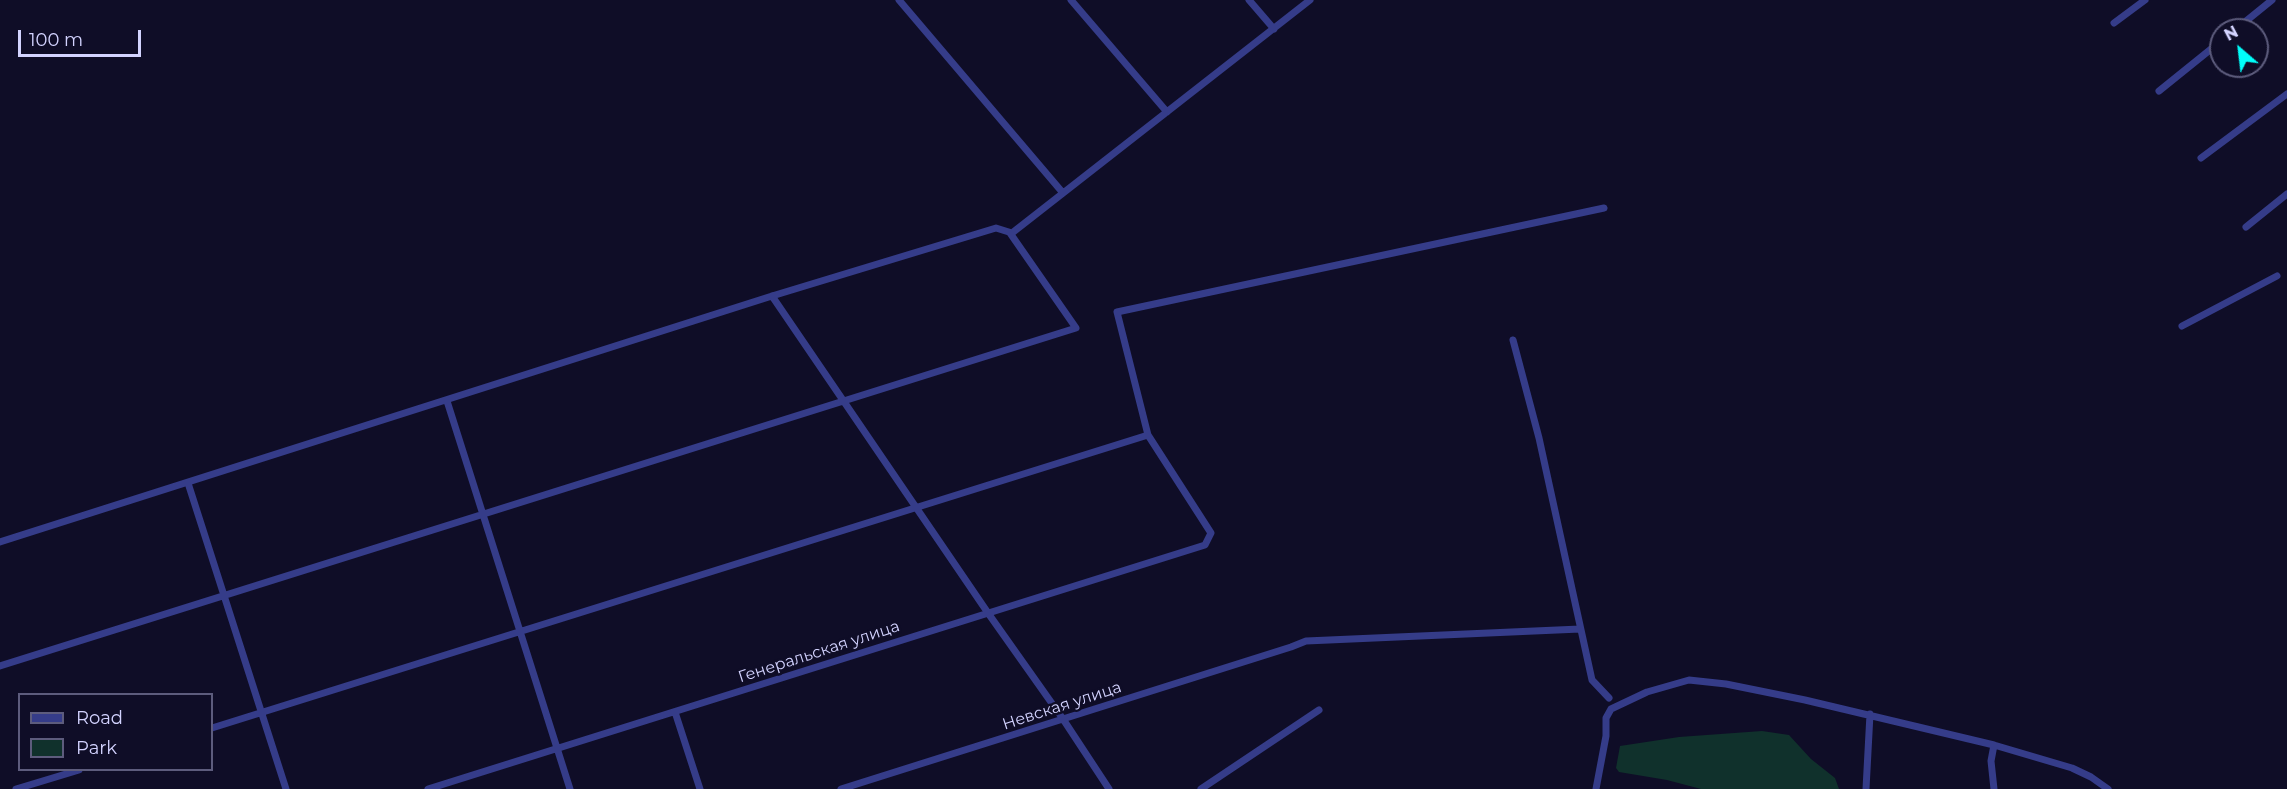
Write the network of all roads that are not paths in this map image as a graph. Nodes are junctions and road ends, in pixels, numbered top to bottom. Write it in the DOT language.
graph roads {
  1 [pos="899,0"];
  2 [pos="1071,0"];
  3 [pos="1249,0"];
  4 [pos="1310,0"];
  5 [pos="2145,0"];
  6 [pos="2272,0"];
  7 [pos="2250,18"];
  8 [pos="2114,23"];
  9 [pos="1274,29"];
  10 [pos="2209,51"];
  11 [pos="2159,91"];
  12 [pos="2287,94"];
  13 [pos="1167,112"];
  14 [pos="2201,158"];
  15 [pos="1063,193"];
  16 [pos="2287,194"];
  17 [pos="1604,208"];
  18 [pos="2246,227"];
  19 [pos="1012,233"];
  20 [pos="2277,276"];
  21 [pos="772,297"];
  22 [pos="2182,326"];
  23 [pos="1513,340"];
  24 [pos="447,401"];
  25 [pos="844,401"];
  26 [pos="1148,435"];
  27 [pos="188,483"];
  28 [pos="915,506"];
  29 [pos="482,514"];
  30 [pos="0,542"];
  31 [pos="225,595"];
  32 [pos="988,613"];
  33 [pos="1580,629"];
  34 [pos="519,631"];
  35 [pos="0,666"];
  36 [pos="1609,698"];
  37 [pos="1319,710"];
  38 [pos="262,712"];
  39 [pos="675,712"];
  40 [pos="1870,714"];
  41 [pos="1063,719"];
  42 [pos="213,728"];
  43 [pos="1994,745"];
  44 [pos="558,748"];
  45 [pos="76,771"];
  46 [pos="16,789"];
  47 [pos="286,789"];
  48 [pos="428,789"];
  49 [pos="570,789"];
  50 [pos="700,789"];
  51 [pos="841,789"];
  52 [pos="1109,789"];
  53 [pos="1201,789"];
  54 [pos="1596,789"];
  55 [pos="1866,789"];
  56 [pos="1994,789"];
  57 [pos="2108,789"];
  1 -- 15 [label="street"];
  2 -- 13 [label="street"];
  3 -- 9 [label="street"];
  4 -- 9 [label="street"];
  5 -- 8 [label="street"];
  6 -- 7 [label="street"];
  9 -- 13 [label="street"];
  10 -- 11 [label="street"];
  12 -- 14 [label="street"];
  13 -- 15 [label="street"];
  15 -- 19 [label="street"];
  16 -- 18 [label="street"];
  17 -- 26 [label="street"];
  19 -- 21 [label="street"];
  19 -- 25 [label="street"];
  20 -- 22 [label="street"];
  21 -- 24 [label="street"];
  21 -- 25 [label="street"];
  23 -- 33 [label="street"];
  24 -- 27 [label="street"];
  24 -- 29 [label="street"];
  25 -- 28 [label="street"];
  25 -- 29 [label="street"];
  26 -- 28 [label="street"];
  26 -- 32 [label="street, Генеральская улица"];
  27 -- 30 [label="street"];
  27 -- 31 [label="street"];
  28 -- 32 [label="street"];
  28 -- 34 [label="street"];
  29 -- 31 [label="street"];
  29 -- 34 [label="street"];
  31 -- 35 [label="street"];
  31 -- 38 [label="street"];
  32 -- 39 [label="street, Генеральская улица"];
  32 -- 41 [label="street"];
  33 -- 36 [label="street"];
  33 -- 41 [label="street, Невская улица"];
  34 -- 38 [label="street"];
  34 -- 44 [label="street"];
  37 -- 53 [label="street"];
  38 -- 42 [label="street"];
  38 -- 47 [label="street"];
  39 -- 44 [label="street, Генеральская улица"];
  39 -- 50 [label="street"];
  40 -- 43 [label="street"];
  40 -- 54 [label="street"];
  40 -- 55 [label="street"];
  41 -- 51 [label="street, Невская улица"];
  41 -- 52 [label="street"];
  43 -- 56 [label="street"];
  43 -- 57 [label="street"];
  44 -- 48 [label="street, Генеральская улица"];
  44 -- 49 [label="street"];
  45 -- 46 [label="street"];
}
